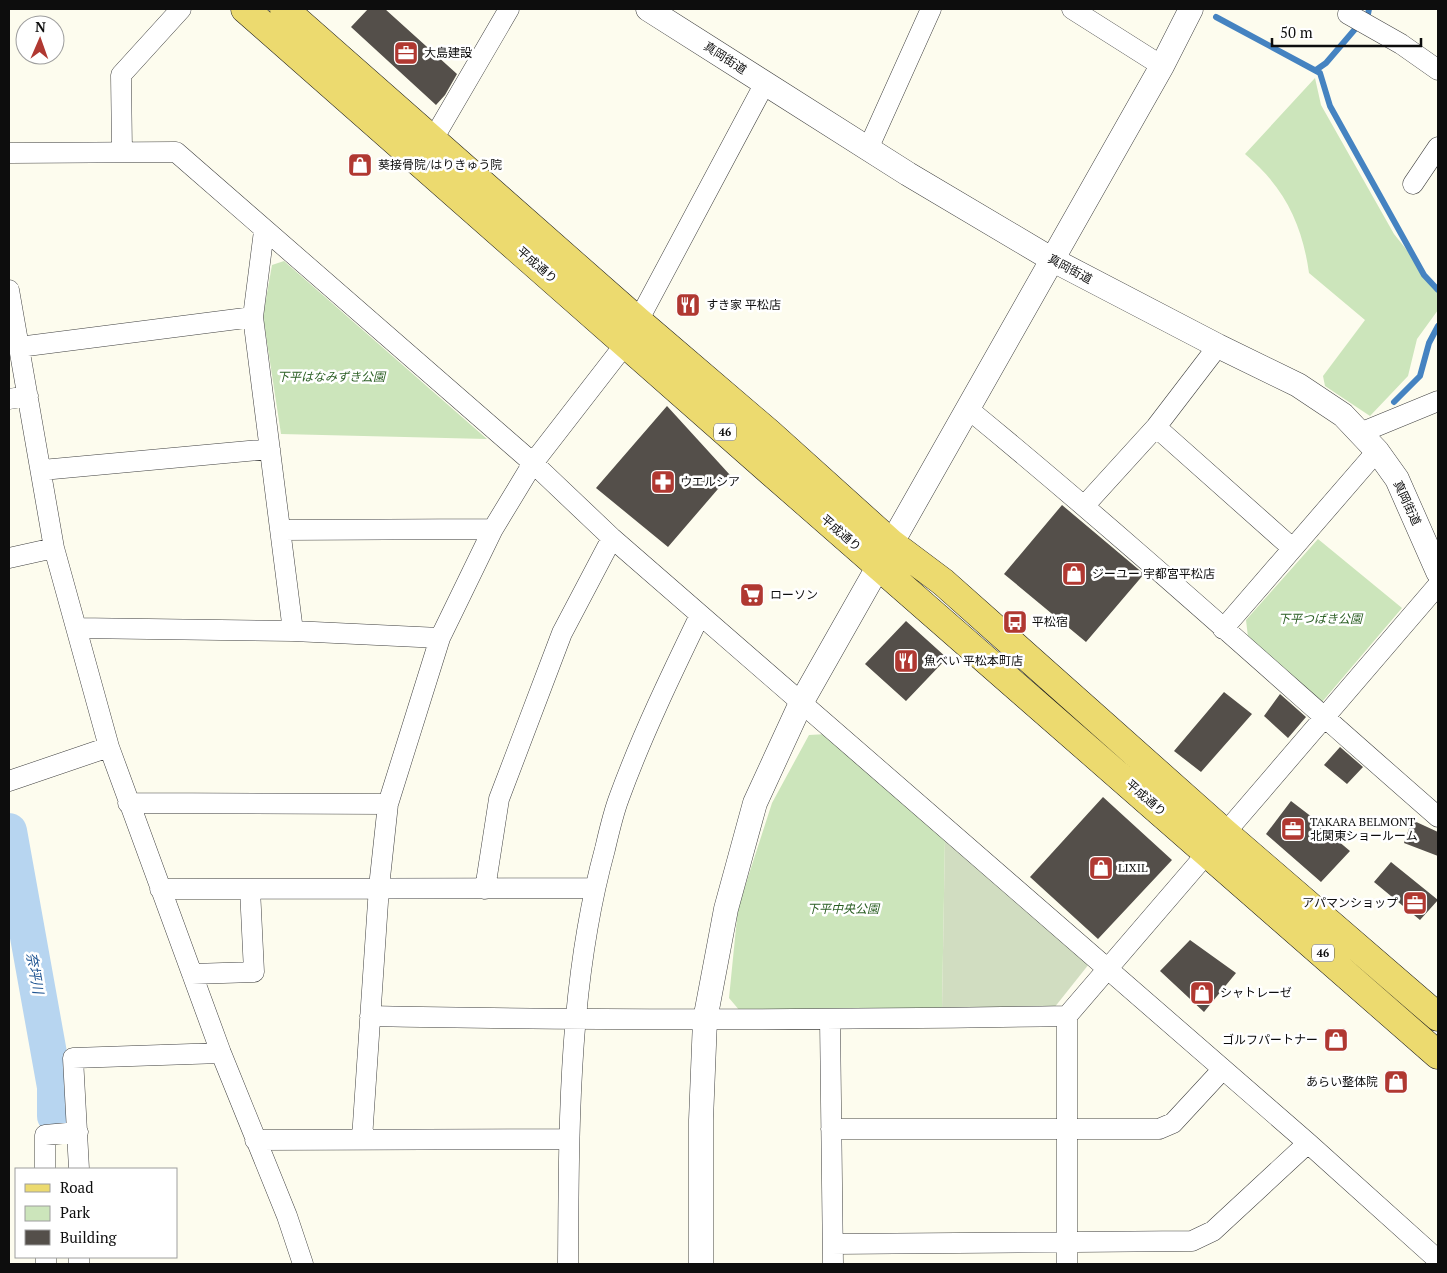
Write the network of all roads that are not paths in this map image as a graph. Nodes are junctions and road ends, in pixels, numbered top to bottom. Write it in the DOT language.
graph roads {
  1 [pos="182,9"];
  2 [pos="245,9"];
  3 [pos="284,9"];
  4 [pos="509,9"];
  5 [pos="648,9"];
  6 [pos="931,9"];
  7 [pos="1072,9"];
  8 [pos="1191,9"];
  9 [pos="1349,9"];
  10 [pos="1162,66"];
  11 [pos="1438,70"];
  12 [pos="764,83"];
  13 [pos="432,141"];
  14 [pos="1438,147"];
  15 [pos="868,149"];
  16 [pos="122,151"];
  17 [pos="9,153"];
  18 [pos="1414,184"];
  19 [pos="264,231"];
  20 [pos="1053,260"];
  21 [pos="9,292"];
  22 [pos="253,317"];
  23 [pos="632,332"];
  24 [pos="1218,346"];
  25 [pos="19,347"];
  26 [pos="18,397"];
  27 [pos="1438,401"];
  28 [pos="967,408"];
  29 [pos="1156,427"];
  30 [pos="1360,433"];
  31 [pos="270,449"];
  32 [pos="1377,451"];
  33 [pos="533,464"];
  34 [pos="42,470"];
  35 [pos="1085,505"];
  36 [pos="493,529"];
  37 [pos="280,530"];
  38 [pos="612,538"];
  39 [pos="1292,547"];
  40 [pos="54,548"];
  41 [pos="885,554"];
  42 [pos="9,558"];
  43 [pos="1438,572"];
  44 [pos="1438,586"];
  45 [pos="700,615"];
  46 [pos="77,628"];
  47 [pos="1223,629"];
  48 [pos="293,631"];
  49 [pos="440,638"];
  50 [pos="801,703"];
  51 [pos="1324,718"];
  52 [pos="109,747"];
  53 [pos="11,780"];
  54 [pos="128,803"];
  55 [pos="388,804"];
  56 [pos="1438,817"];
  57 [pos="1216,842"];
  58 [pos="379,887"];
  59 [pos="250,888"];
  60 [pos="594,888"];
  61 [pos="160,889"];
  62 [pos="485,889"];
  63 [pos="1106,969"];
  64 [pos="192,974"];
  65 [pos="370,1016"];
  66 [pos="1067,1016"];
  67 [pos="1438,1017"];
  68 [pos="574,1020"];
  69 [pos="705,1020"];
  70 [pos="830,1020"];
  71 [pos="221,1053"];
  72 [pos="1438,1055"];
  73 [pos="1222,1070"];
  74 [pos="832,1129"];
  75 [pos="1066,1129"];
  76 [pos="78,1132"];
  77 [pos="569,1139"];
  78 [pos="255,1140"];
  79 [pos="362,1140"];
  80 [pos="1308,1143"];
  81 [pos="45,1168"];
  82 [pos="79,1168"];
  83 [pos="1067,1242"];
  84 [pos="833,1244"];
  85 [pos="1438,1260"];
  86 [pos="303,1264"];
  87 [pos="568,1264"];
  88 [pos="701,1264"];
  89 [pos="833,1264"];
  90 [pos="1067,1264"];
  1 -- 16 [label="street"];
  2 -- 23 [label="main road, 平成通り / 46"];
  3 -- 13 [label="main road, 平成通り / 46"];
  4 -- 13 [label="street"];
  5 -- 12 [label="street, 真岡街道"];
  6 -- 15 [label="street"];
  7 -- 10 [label="street"];
  8 -- 10 [label="street"];
  9 -- 11 [label="street"];
  10 -- 20 [label="street"];
  12 -- 15 [label="street, 真岡街道"];
  12 -- 23 [label="street"];
  13 -- 23 [label="main road, 平成通り / 46"];
  14 -- 18 [label="street"];
  15 -- 20 [label="street, 真岡街道"];
  16 -- 17 [label="street"];
  16 -- 19 [label="street"];
  19 -- 22 [label="street"];
  19 -- 33 [label="street"];
  20 -- 24 [label="street, 真岡街道"];
  20 -- 28 [label="street"];
  21 -- 25 [label="street"];
  22 -- 25 [label="street"];
  22 -- 31 [label="street"];
  23 -- 33 [label="street"];
  23 -- 41 [label="main road, 平成通り / 46"];
  24 -- 29 [label="street"];
  24 -- 30 [label="street, 真岡街道"];
  25 -- 26 [label="street"];
  26 -- 34 [label="street"];
  27 -- 30 [label="street"];
  28 -- 35 [label="street"];
  28 -- 41 [label="street"];
  29 -- 35 [label="street"];
  29 -- 39 [label="street"];
  30 -- 32 [label="street, 真岡街道"];
  31 -- 34 [label="street"];
  31 -- 37 [label="street"];
  32 -- 39 [label="street"];
  32 -- 43 [label="street, 真岡街道"];
  33 -- 36 [label="street"];
  33 -- 38 [label="street"];
  34 -- 40 [label="street"];
  35 -- 47 [label="street"];
  36 -- 37 [label="street"];
  36 -- 49 [label="street"];
  37 -- 48 [label="street"];
  38 -- 45 [label="street"];
  38 -- 62 [label="street"];
  39 -- 47 [label="street"];
  40 -- 42 [label="street"];
  40 -- 46 [label="street"];
  41 -- 50 [label="street"];
  41 -- 57 [label="main road, 平成通り / 46"];
  44 -- 51 [label="street"];
  45 -- 50 [label="street"];
  45 -- 60 [label="street"];
  46 -- 48 [label="street"];
  46 -- 52 [label="street"];
  47 -- 51 [label="street"];
  48 -- 49 [label="street"];
  49 -- 55 [label="street"];
  50 -- 63 [label="street"];
  50 -- 69 [label="street"];
  51 -- 56 [label="street"];
  51 -- 57 [label="street"];
  52 -- 53 [label="street"];
  52 -- 54 [label="street"];
  54 -- 55 [label="street"];
  54 -- 61 [label="street"];
  55 -- 58 [label="street"];
  57 -- 63 [label="street"];
  57 -- 67 [label="main road, 平成通り / 46"];
  57 -- 72 [label="main road, 平成通り / 46"];
  58 -- 59 [label="street"];
  58 -- 62 [label="street"];
  58 -- 65 [label="street"];
  59 -- 61 [label="street"];
  59 -- 64 [label="street"];
  60 -- 62 [label="street"];
  60 -- 68 [label="street"];
  61 -- 64 [label="street"];
  63 -- 66 [label="street"];
  63 -- 73 [label="street"];
  64 -- 71 [label="street"];
  65 -- 68 [label="street"];
  65 -- 79 [label="street"];
  66 -- 70 [label="street"];
  66 -- 75 [label="street"];
  68 -- 69 [label="street"];
  68 -- 77 [label="street"];
  69 -- 70 [label="street"];
  69 -- 88 [label="street"];
  70 -- 74 [label="street"];
  71 -- 76 [label="street"];
  71 -- 78 [label="street"];
  73 -- 75 [label="street"];
  73 -- 80 [label="street"];
  74 -- 75 [label="street"];
  74 -- 84 [label="street"];
  75 -- 83 [label="street"];
  76 -- 81 [label="street"];
  76 -- 82 [label="street"];
  77 -- 79 [label="street"];
  77 -- 87 [label="street"];
  78 -- 79 [label="street"];
  78 -- 86 [label="street"];
  80 -- 83 [label="street"];
  80 -- 85 [label="street"];
  83 -- 84 [label="street"];
  83 -- 90 [label="street"];
  84 -- 89 [label="street"];
}
